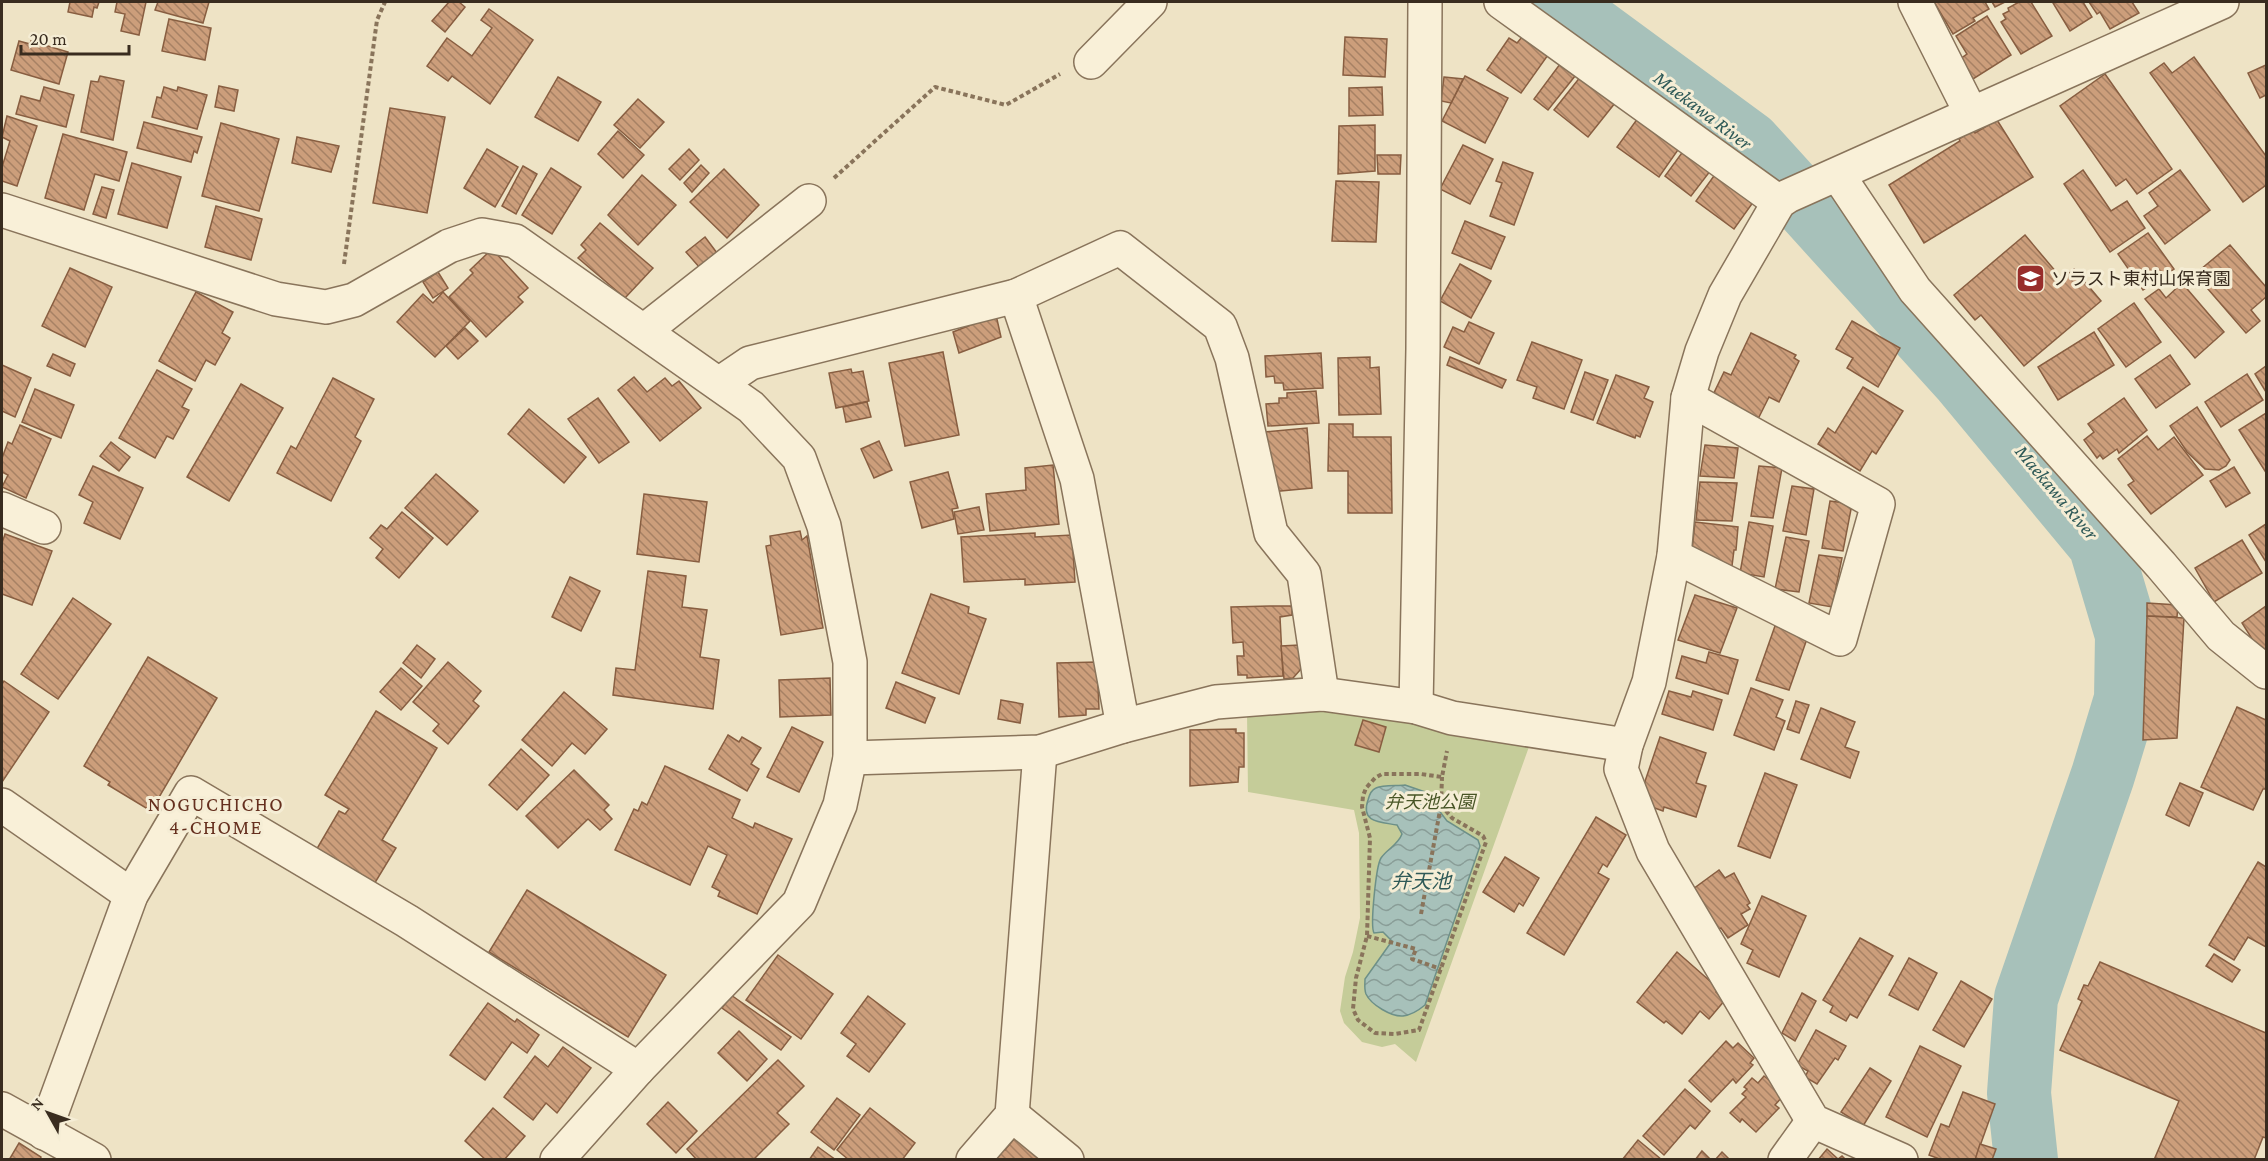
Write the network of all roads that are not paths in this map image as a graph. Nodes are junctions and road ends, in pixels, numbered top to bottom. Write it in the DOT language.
graph roads {
  1 [pos="1150,2"];
  2 [pos="1425,2"];
  3 [pos="1501,2"];
  4 [pos="1915,2"];
  5 [pos="2222,2"];
  6 [pos="1091,62"];
  7 [pos="1971,113"];
  8 [pos="1839,175"];
  9 [pos="1783,199"];
  10 [pos="809,201"];
  11 [pos="2,210"];
  12 [pos="1016,296"];
  13 [pos="644,331"];
  14 [pos="719,384"];
  15 [pos="1688,398"];
  16 [pos="2,509"];
  17 [pos="44,527"];
  18 [pos="1674,556"];
  19 [pos="2266,672"];
  20 [pos="1322,694"];
  21 [pos="1416,707"];
  22 [pos="1123,726"];
  23 [pos="1626,745"];
  24 [pos="1040,752"];
  25 [pos="850,758"];
  26 [pos="2,805"];
  27 [pos="131,896"];
  28 [pos="638,1070"];
  29 [pos="2,1109"];
  30 [pos="1012,1115"];
  31 [pos="1813,1121"];
  32 [pos="44,1132"];
  33 [pos="94,1160"];
  34 [pos="557,1160"];
  35 [pos="973,1160"];
  36 [pos="1067,1160"];
  37 [pos="1785,1160"];
  38 [pos="1901,1160"];
  1 -- 6 [label="street"];
  2 -- 21 [label="street"];
  3 -- 9 [label="street"];
  4 -- 7 [label="street"];
  5 -- 7 [label="street"];
  7 -- 8 [label="street"];
  8 -- 9 [label="street"];
  8 -- 19 [label="street"];
  9 -- 15 [label="street"];
  10 -- 13 [label="street"];
  11 -- 13 [label="street"];
  12 -- 14 [label="street"];
  12 -- 20 [label="street"];
  12 -- 22 [label="street"];
  13 -- 14 [label="street"];
  14 -- 25 [label="street"];
  15 -- 18 [label="street"];
  15 -- 18 [label="street"];
  16 -- 17 [label="street"];
  18 -- 23 [label="street"];
  20 -- 21 [label="street"];
  20 -- 22 [label="street"];
  21 -- 23 [label="street"];
  22 -- 24 [label="street"];
  23 -- 31 [label="street"];
  24 -- 25 [label="street"];
  24 -- 30 [label="street"];
  25 -- 28 [label="street"];
  26 -- 27 [label="street"];
  27 -- 28 [label="street"];
  27 -- 32 [label="street"];
  28 -- 34 [label="street"];
  29 -- 32 [label="street"];
  30 -- 35 [label="street"];
  30 -- 36 [label="street"];
  31 -- 37 [label="street"];
  31 -- 38 [label="street"];
  32 -- 33 [label="street"];
}
